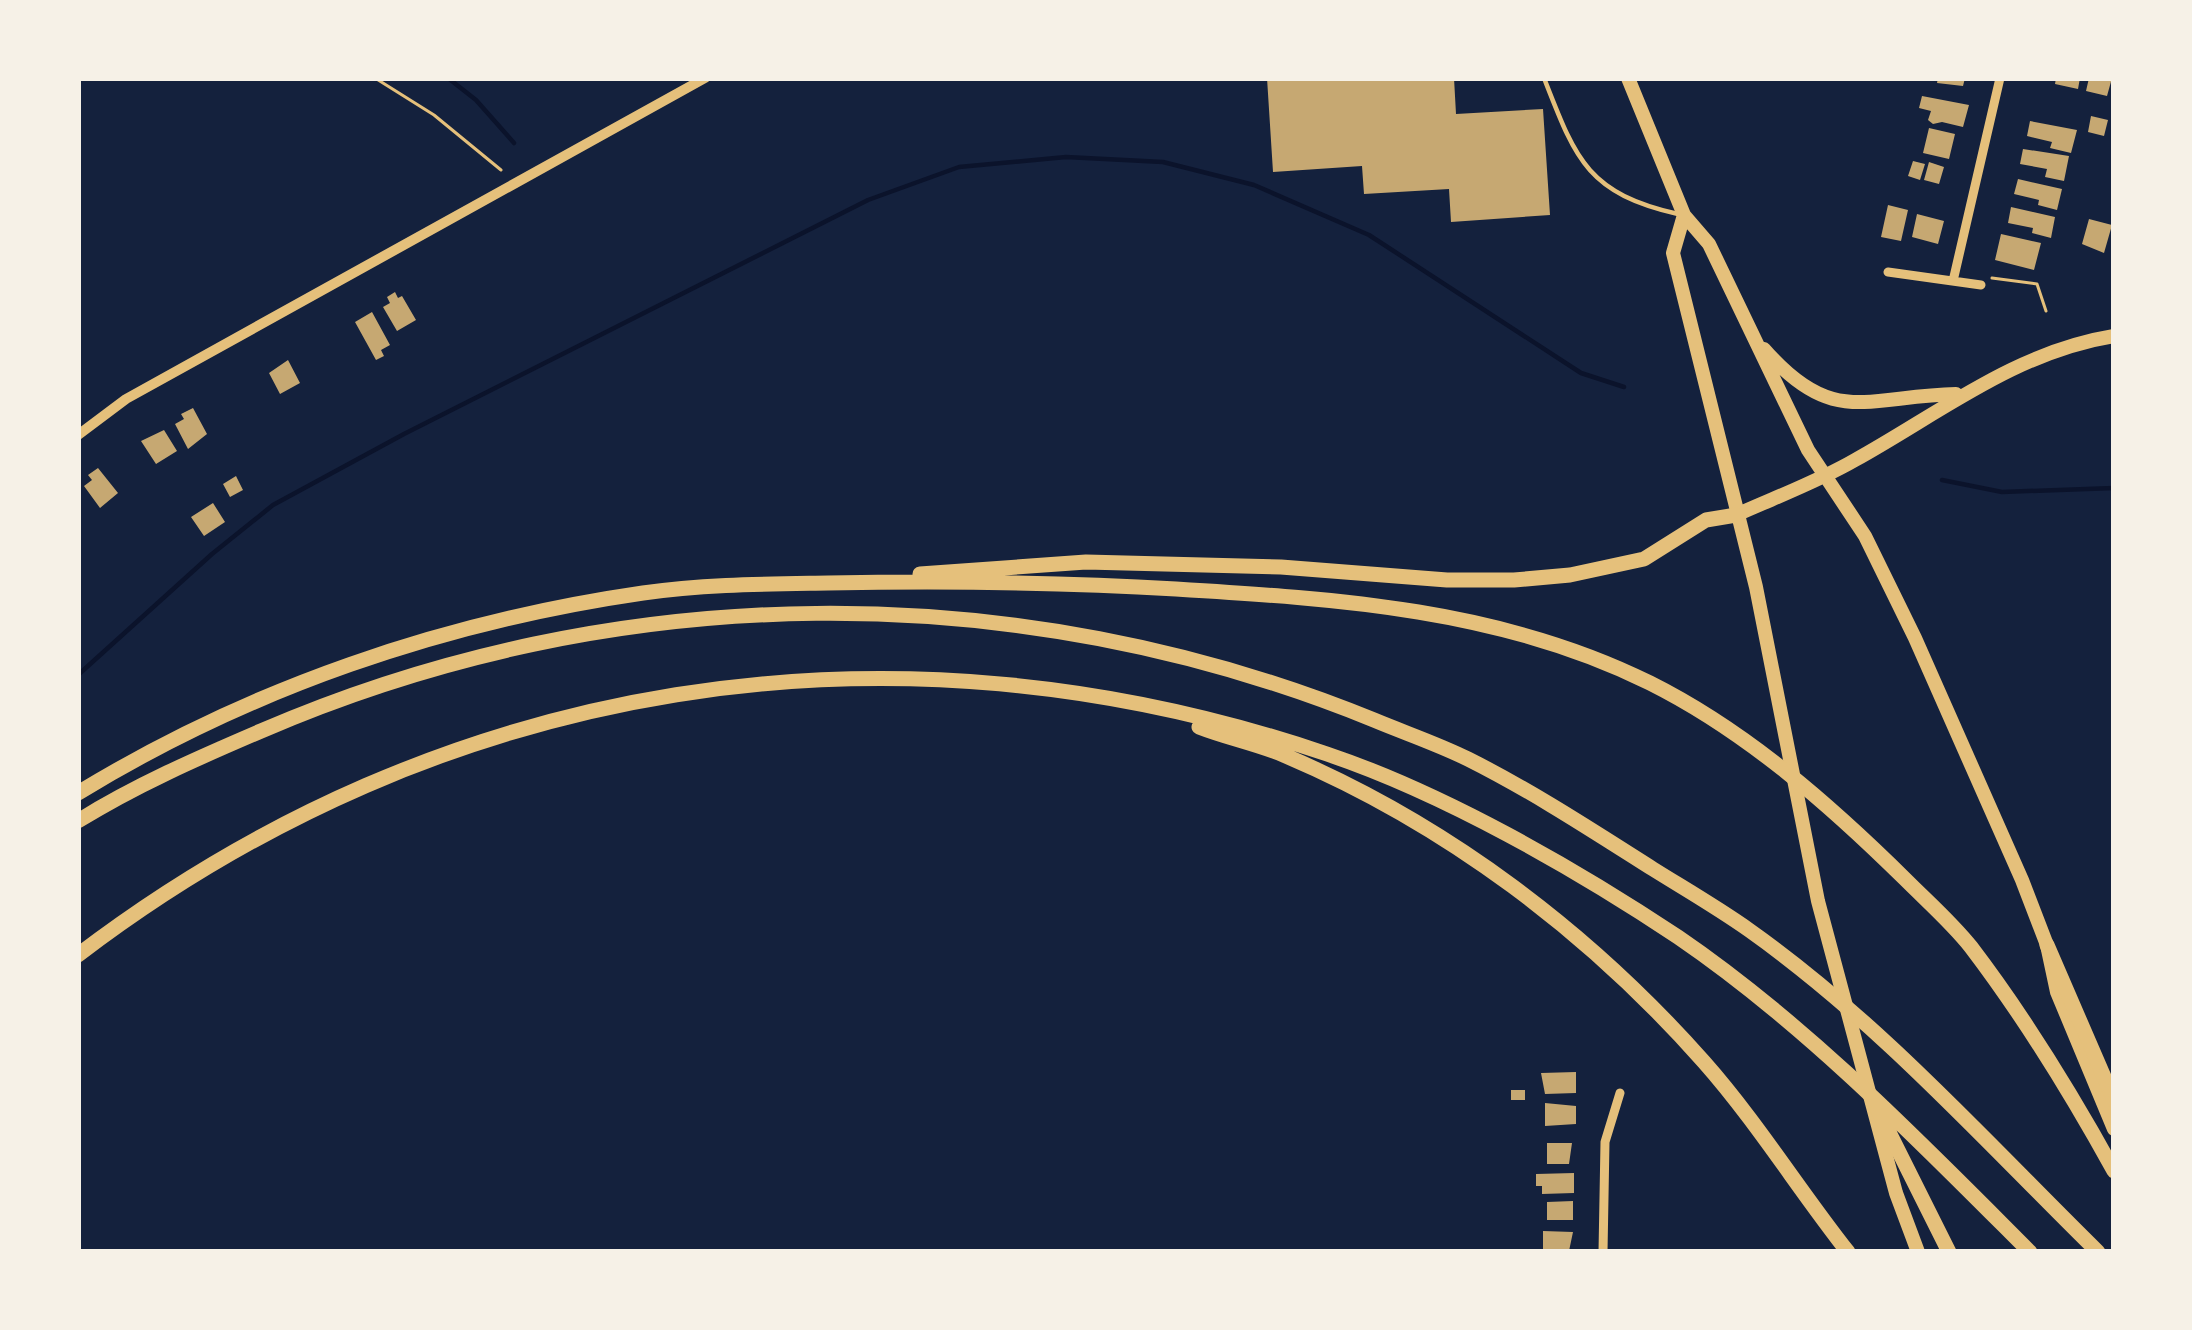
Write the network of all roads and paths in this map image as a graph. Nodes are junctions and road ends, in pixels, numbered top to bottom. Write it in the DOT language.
graph roads {
  1 [pos="375,78"];
  2 [pos="705,78"];
  3 [pos="1544,78"];
  4 [pos="1628,78"];
  5 [pos="2000,78"];
  6 [pos="501,170"];
  7 [pos="1684,215"];
  8 [pos="1888,272"];
  9 [pos="1983,280"];
  10 [pos="1953,281"];
  11 [pos="2046,311"];
  12 [pos="1749,331"];
  13 [pos="2114,336"];
  14 [pos="1960,394"];
  15 [pos="78,435"];
  16 [pos="1823,477"];
  17 [pos="1736,515"];
  18 [pos="882,582"];
  19 [pos="1134,703"];
  20 [pos="78,793"];
  21 [pos="78,821"];
  22 [pos="2047,945"];
  23 [pos="78,955"];
  24 [pos="1866,1086"];
  25 [pos="1620,1093"];
  26 [pos="2114,1100"];
  27 [pos="2114,1129"];
  28 [pos="2114,1171"];
  29 [pos="1844,1248"];
  30 [pos="1603,1252"];
  31 [pos="1918,1252"];
  32 [pos="1949,1252"];
  33 [pos="2030,1252"];
  34 [pos="2098,1252"];
  1 -- 6 [label="path"];
  2 -- 15 [label="street"];
  3 -- 7 [label="lane"];
  4 -- 7 [label="main road"];
  5 -- 10 [label="street"];
  7 -- 12 [label="main road"];
  7 -- 17 [label="main road"];
  8 -- 10 [label="street"];
  9 -- 10 [label="street"];
  9 -- 11 [label="path"];
  12 -- 14 [label="main road"];
  12 -- 16 [label="main road"];
  13 -- 14 [label="main road"];
  14 -- 16 [label="main road"];
  16 -- 17 [label="main road"];
  16 -- 22 [label="main road"];
  17 -- 18 [label="highway"];
  17 -- 24 [label="main road"];
  18 -- 20 [label="highway"];
  18 -- 28 [label="highway"];
  19 -- 23 [label="highway"];
  19 -- 29 [label="highway"];
  19 -- 33 [label="highway"];
  21 -- 34 [label="highway"];
  22 -- 26 [label="highway"];
  22 -- 27 [label="main road"];
  24 -- 31 [label="main road"];
  24 -- 32 [label="highway"];
  25 -- 30 [label="street"];
}
